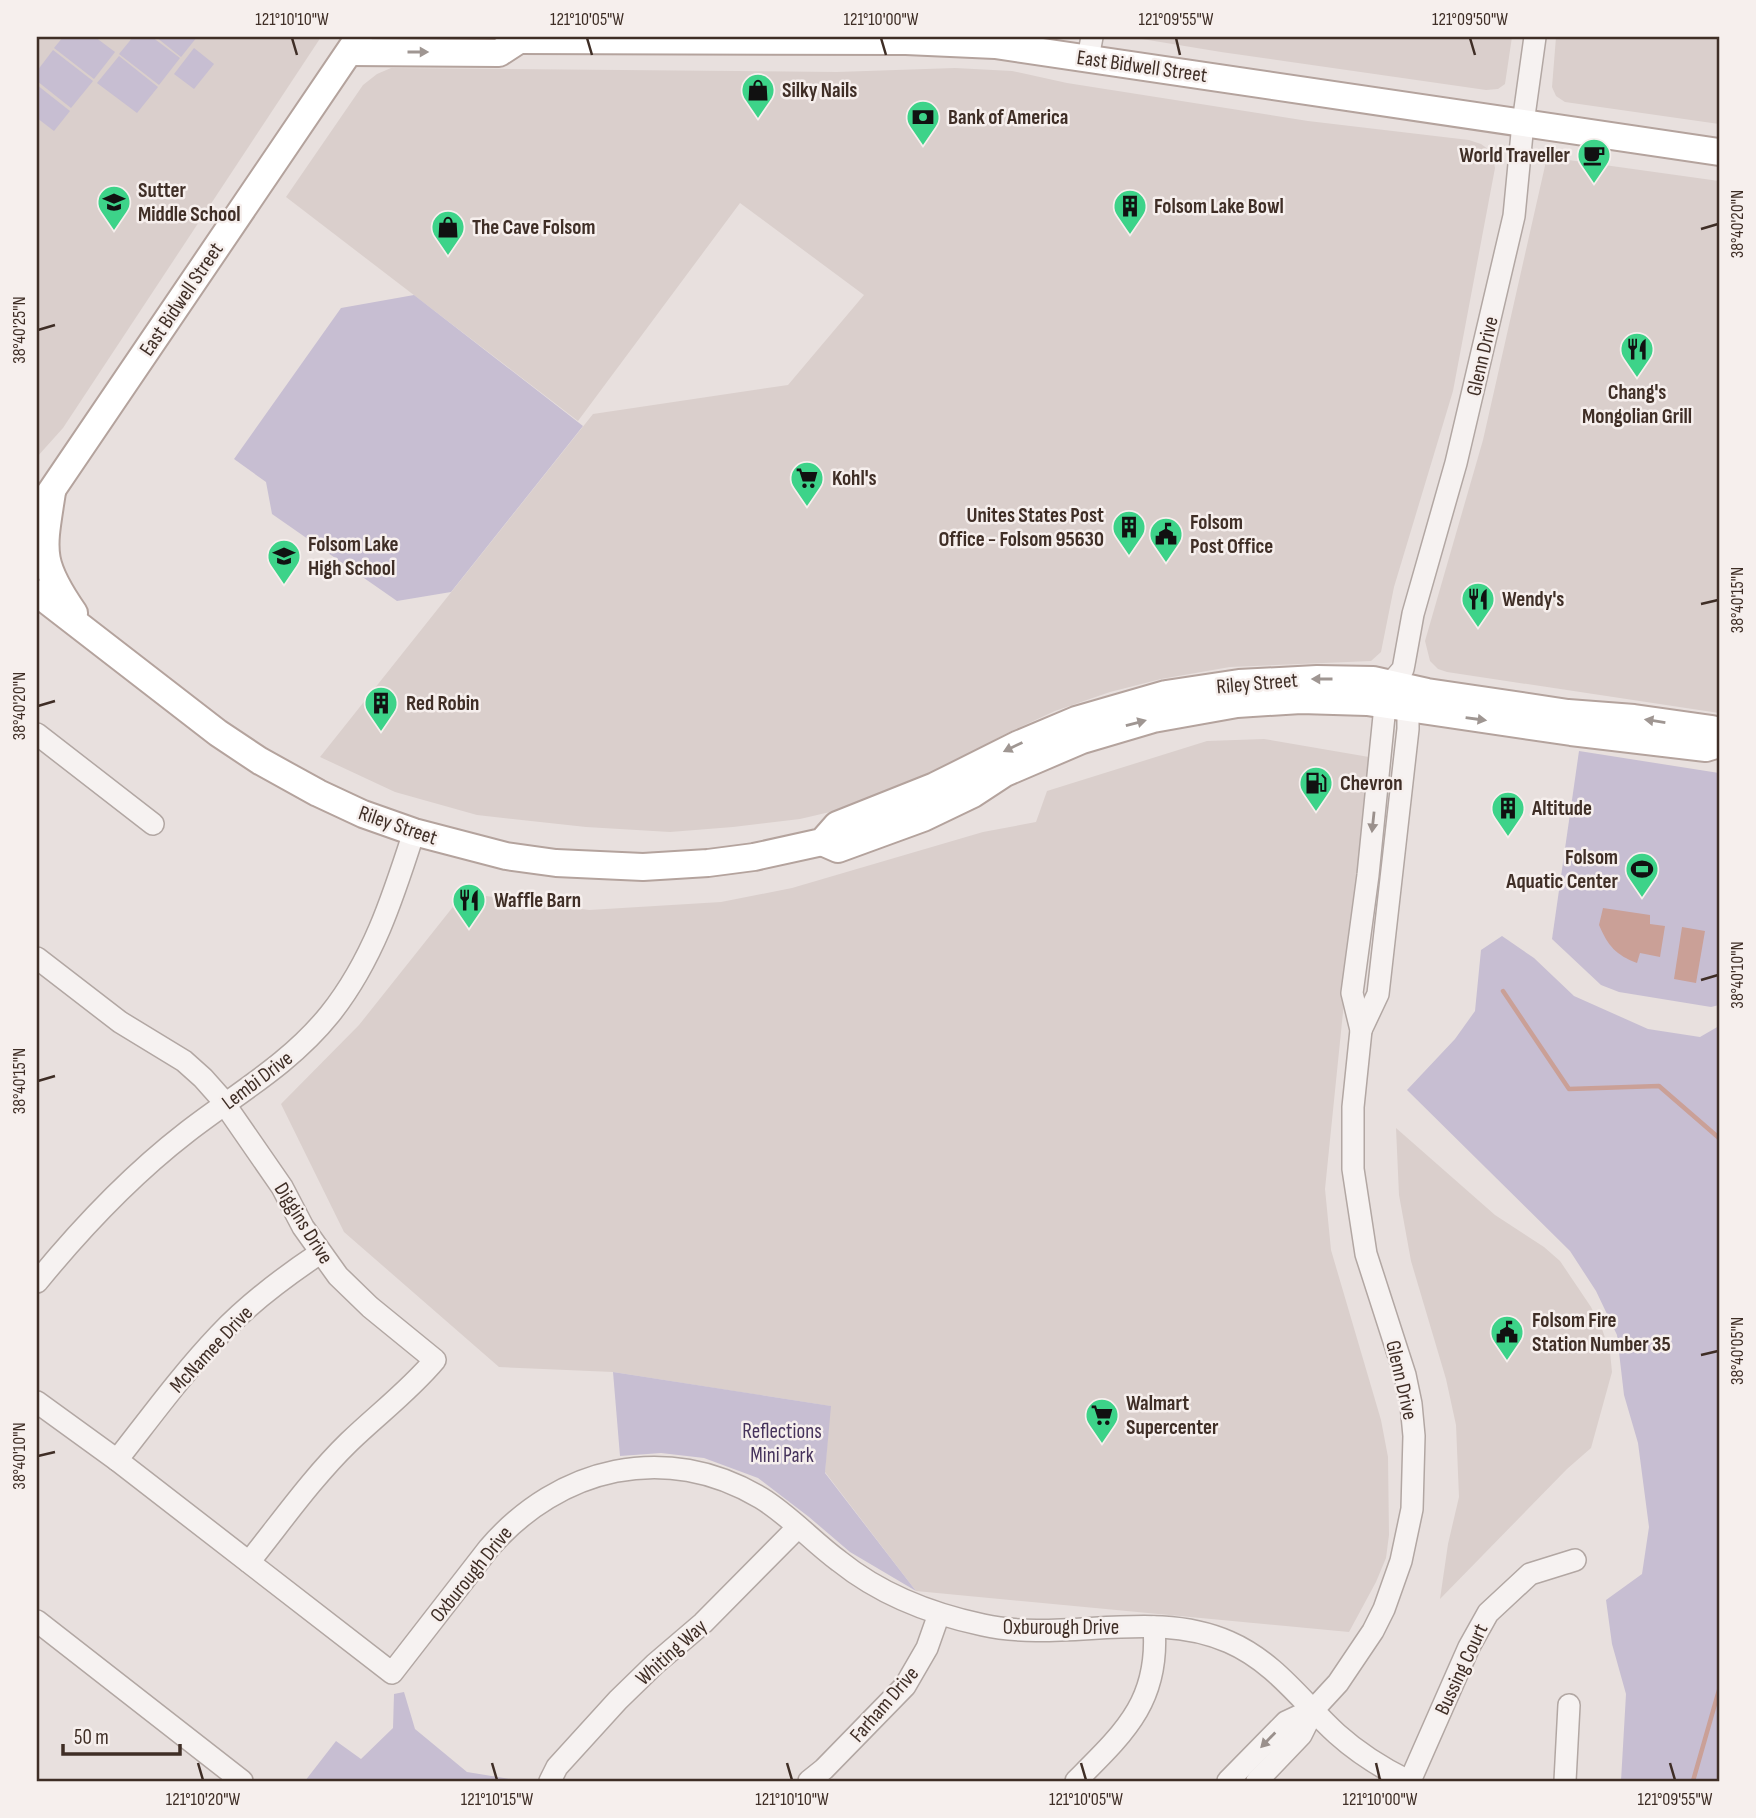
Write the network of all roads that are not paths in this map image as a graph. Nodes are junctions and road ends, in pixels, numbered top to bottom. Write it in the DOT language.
graph roads {
  1 [pos="1535,37"];
  2 [pos="514,38"];
  3 [pos="796,39"];
  4 [pos="354,45"];
  5 [pos="1090,48"];
  6 [pos="1523,123"];
  7 [pos="1719,152"];
  8 [pos="44,485"];
  9 [pos="37,512"];
  10 [pos="37,593"];
  11 [pos="87,632"];
  12 [pos="1399,691"];
  13 [pos="37,734"];
  14 [pos="1719,737"];
  15 [pos="1719,744"];
  16 [pos="976,766"];
  17 [pos="153,824"];
  18 [pos="414,832"];
  19 [pos="871,838"];
  20 [pos="822,842"];
  21 [pos="1364,909"];
  22 [pos="40,966"];
  23 [pos="1378,994"];
  24 [pos="1361,1030"];
  25 [pos="225,1104"];
  26 [pos="320,1253"];
  27 [pos="37,1282"];
  28 [pos="37,1402"];
  29 [pos="117,1460"];
  30 [pos="798,1527"];
  31 [pos="1575,1560"];
  32 [pos="249,1562"];
  33 [pos="939,1614"];
  34 [pos="37,1620"];
  35 [pos="1154,1627"];
  36 [pos="1569,1705"];
  37 [pos="1314,1709"];
  38 [pos="242,1781"];
  39 [pos="550,1781"];
  40 [pos="809,1781"];
  41 [pos="1076,1781"];
  42 [pos="1228,1781"];
  43 [pos="1257,1781"];
  44 [pos="1409,1781"];
  45 [pos="1565,1781"];
  1 -- 6 [label="street, Glenn Drive"];
  2 -- 3 [label="main road, East Bidwell Street"];
  4 -- 2 [label="main road, East Bidwell Street, one-way"];
  3 -- 5 [label="main road, East Bidwell Street"];
  4 -- 8 [label="main road, East Bidwell Street"];
  5 -- 6 [label="main road, East Bidwell Street"];
  6 -- 7 [label="main road, East Bidwell Street"];
  6 -- 12 [label="street, Glenn Drive"];
  8 -- 9 [label="main road"];
  8 -- 11 [label="main road"];
  10 -- 11 [label="main road, Riley Street"];
  11 -- 18 [label="main road, Riley Street"];
  14 -- 12 [label="main road, Riley Street, one-way"];
  12 -- 15 [label="main road, Riley Street, one-way"];
  12 -- 16 [label="main road, Riley Street, one-way"];
  19 -- 12 [label="main road, Riley Street, one-way"];
  12 -- 21 [label="street, Glenn Drive, one-way"];
  12 -- 23 [label="street, Glenn Drive"];
  13 -- 17 [label="street"];
  16 -- 19 [label="main road"];
  16 -- 20 [label="main road, Riley Street"];
  18 -- 20 [label="main road, Riley Street"];
  18 -- 25 [label="street, Lembi Drive"];
  19 -- 20 [label="main road, Riley Street"];
  21 -- 23 [label="street"];
  21 -- 24 [label="street, Glenn Drive"];
  22 -- 25 [label="street, Diggins Drive"];
  23 -- 24 [label="street, Glenn Drive"];
  24 -- 37 [label="street, Glenn Drive"];
  25 -- 26 [label="street, Diggins Drive"];
  25 -- 27 [label="street, Lembi Drive"];
  26 -- 29 [label="street, McNamee Drive"];
  26 -- 32 [label="street, Diggins Drive"];
  28 -- 29 [label="street, Oxburough Drive"];
  29 -- 32 [label="street, Oxburough Drive"];
  30 -- 32 [label="street, Oxburough Drive"];
  30 -- 33 [label="street, Oxburough Drive"];
  30 -- 39 [label="street, Whiting Way"];
  31 -- 44 [label="street, Bussing Court"];
  33 -- 35 [label="street, Oxburough Drive"];
  33 -- 40 [label="street, Farham Drive"];
  34 -- 38 [label="street"];
  35 -- 37 [label="street, Oxburough Drive"];
  35 -- 41 [label="street"];
  36 -- 45 [label="street"];
  37 -- 42 [label="street, Glenn Drive, one-way"];
  37 -- 43 [label="street, Glenn Drive"];
  37 -- 44 [label="street, Oxburough Drive"];
}
